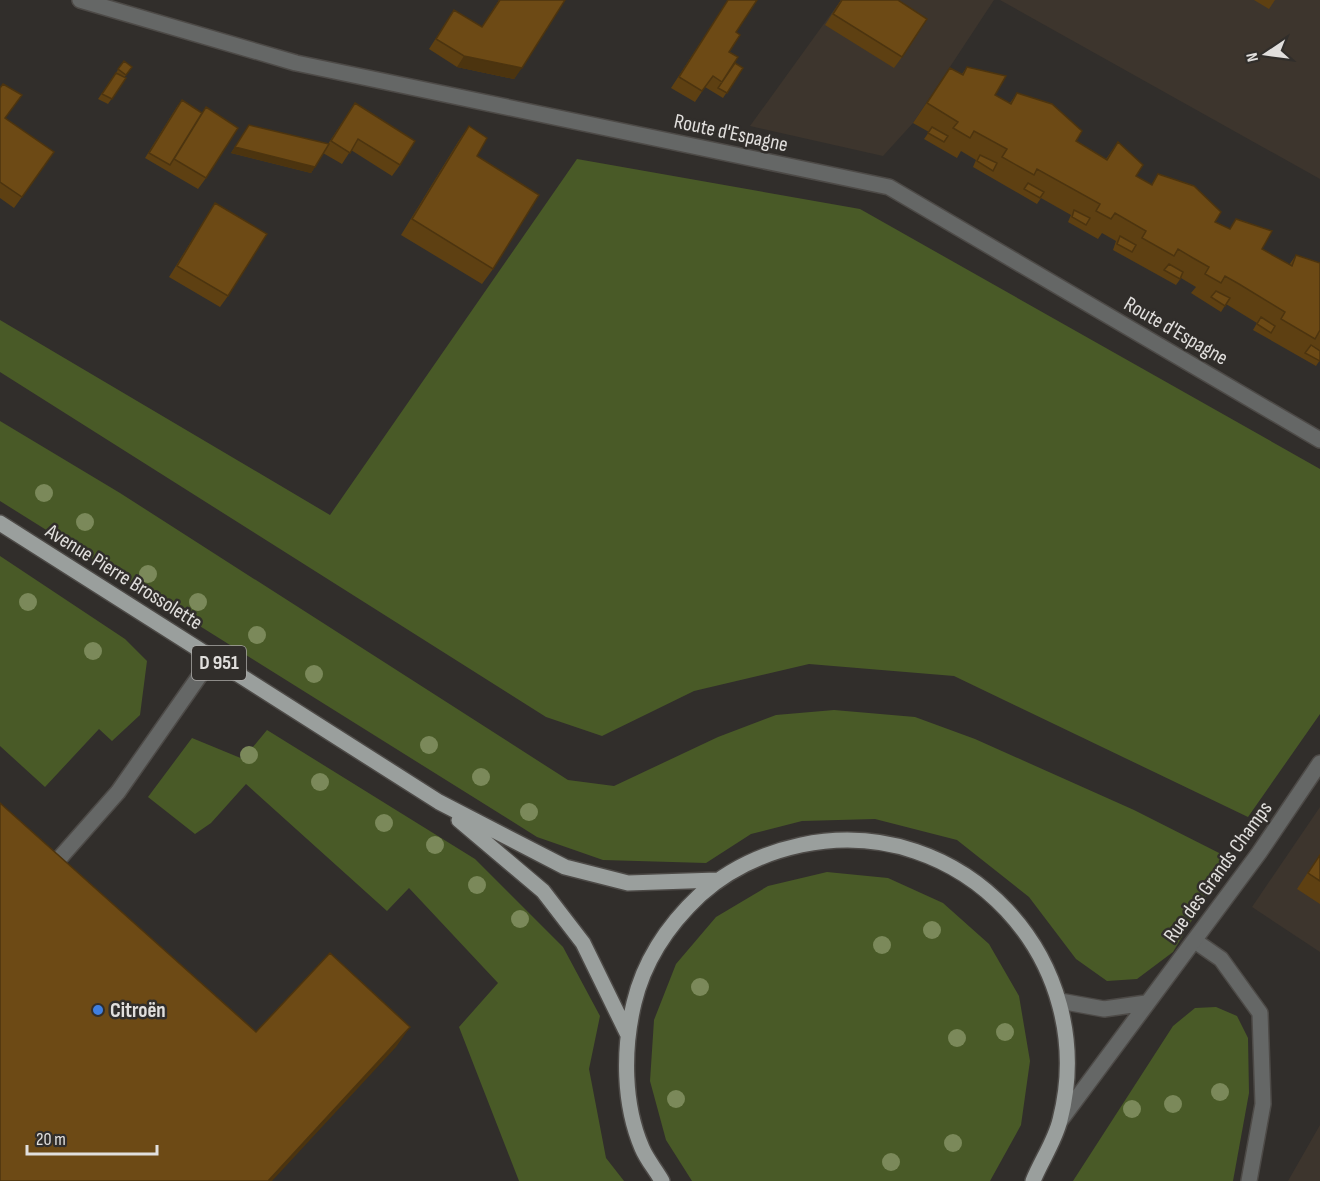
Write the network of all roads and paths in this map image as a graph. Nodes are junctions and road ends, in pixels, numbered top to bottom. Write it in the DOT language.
graph roads {
  1 [pos="80,0"];
  2 [pos="1320,440"];
  3 [pos="0,523"];
  4 [pos="212,658"];
  5 [pos="1320,763"];
  6 [pos="439,802"];
  7 [pos="58,860"];
  8 [pos="717,880"];
  9 [pos="1196,941"];
  10 [pos="1060,1001"];
  11 [pos="1146,1003"];
  12 [pos="627,1033"];
  13 [pos="1060,1121"];
  14 [pos="662,1181"];
  15 [pos="1033,1181"];
  16 [pos="1250,1181"];
  1 -- 2 [label="street, Route d'Espagne"];
  3 -- 4 [label="main road, Avenue Pierre Brossolette / D 951"];
  4 -- 6 [label="main road, Avenue Pierre Brossolette / D 951"];
  4 -- 7 [label="street"];
  5 -- 9 [label="street, Rue des Grands Champs"];
  6 -- 8 [label="main road, Avenue Pierre Brossolette / D 951"];
  6 -- 12 [label="main road, Avenue Pierre Brossolette / D 951"];
  8 -- 10 [label="main road"];
  8 -- 12 [label="main road"];
  9 -- 11 [label="street, Rue des Grands Champs"];
  9 -- 16 [label="street"];
  10 -- 11 [label="street"];
  10 -- 13 [label="main road"];
  11 -- 13 [label="street, Rue des Grands Champs"];
  12 -- 14 [label="main road"];
  13 -- 15 [label="main road"];
}
